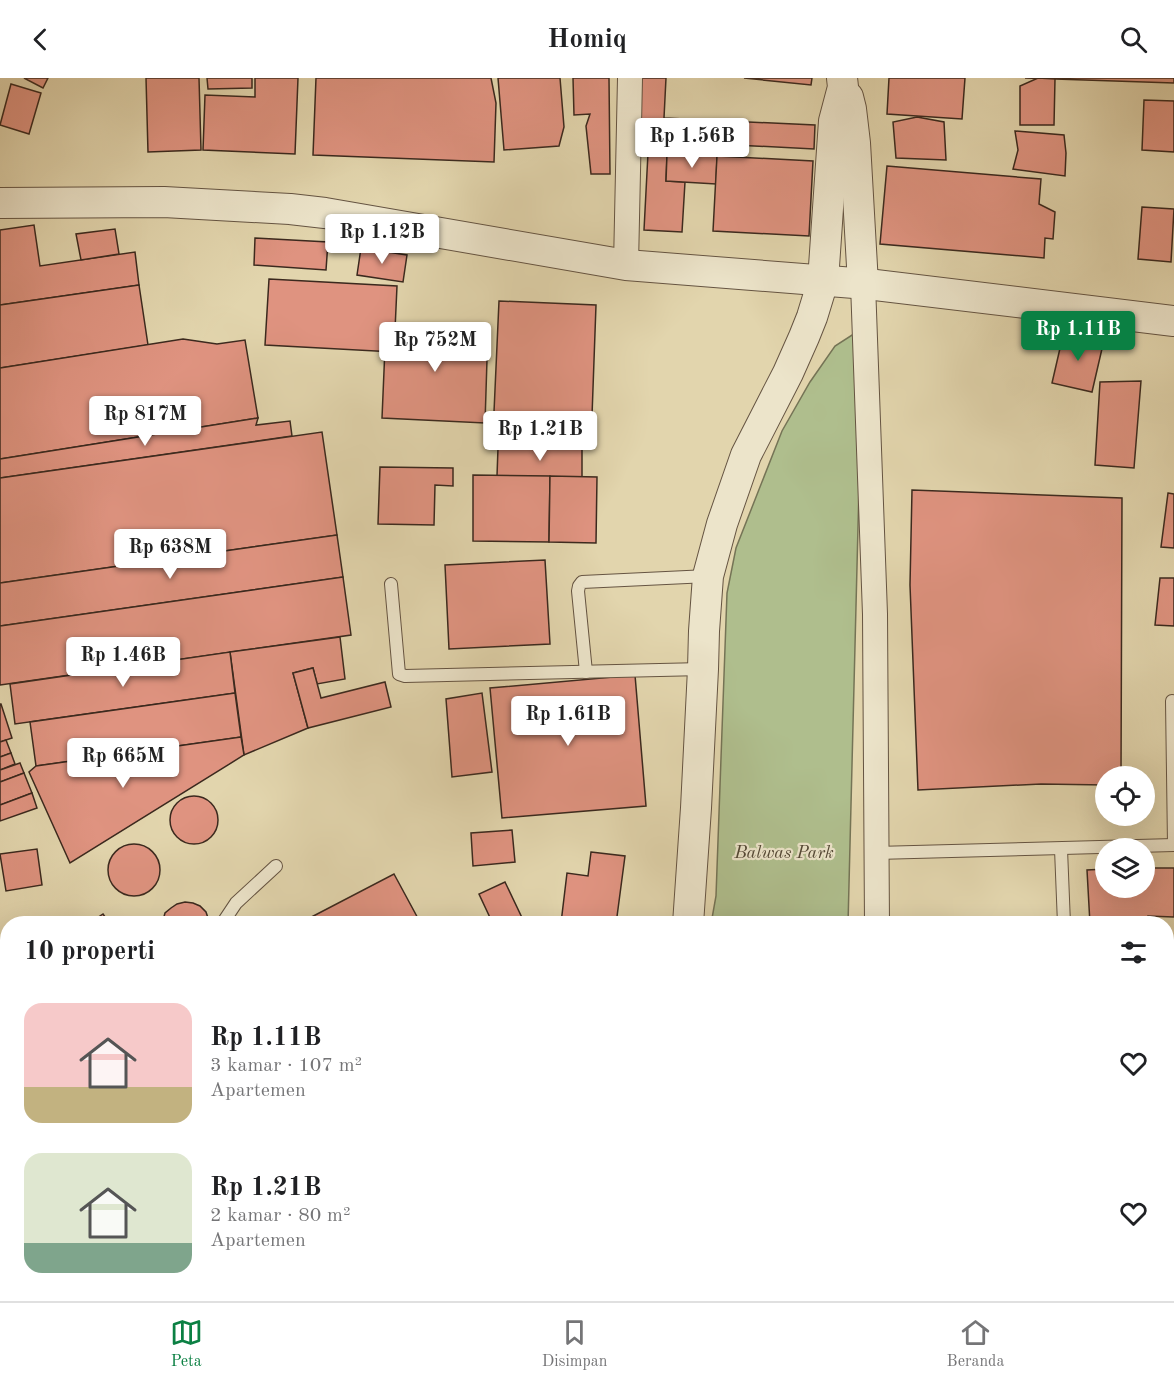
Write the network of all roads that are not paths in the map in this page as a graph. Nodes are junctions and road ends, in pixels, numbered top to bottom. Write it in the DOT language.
graph roads {
  1 [pos="630,78"];
  2 [pos="842,82"];
  3 [pos="0,204"];
  4 [pos="626,265"];
  5 [pos="823,281"];
  6 [pos="863,284"];
  7 [pos="1174,321"];
  8 [pos="708,576"];
  9 [pos="391,584"];
  10 [pos="704,669"];
  11 [pos="586,672"];
  12 [pos="1172,701"];
  13 [pos="1174,845"];
  14 [pos="1061,849"];
  15 [pos="876,853"];
  16 [pos="276,866"];
  17 [pos="227,916"];
  18 [pos="689,916"];
  19 [pos="877,916"];
  20 [pos="1064,916"];
  1 -- 4 [label="street"];
  2 -- 5 [label="street"];
  2 -- 6 [label="street"];
  3 -- 4 [label="street"];
  4 -- 5 [label="street"];
  5 -- 6 [label="street"];
  5 -- 8 [label="street"];
  6 -- 7 [label="street"];
  6 -- 15 [label="street"];
  8 -- 10 [label="street"];
  8 -- 11 [label="lane"];
  9 -- 11 [label="lane"];
  10 -- 11 [label="lane"];
  10 -- 18 [label="street"];
  12 -- 13 [label="lane"];
  13 -- 14 [label="lane"];
  14 -- 15 [label="lane"];
  14 -- 20 [label="lane"];
  15 -- 19 [label="street"];
  16 -- 17 [label="lane"];
}
